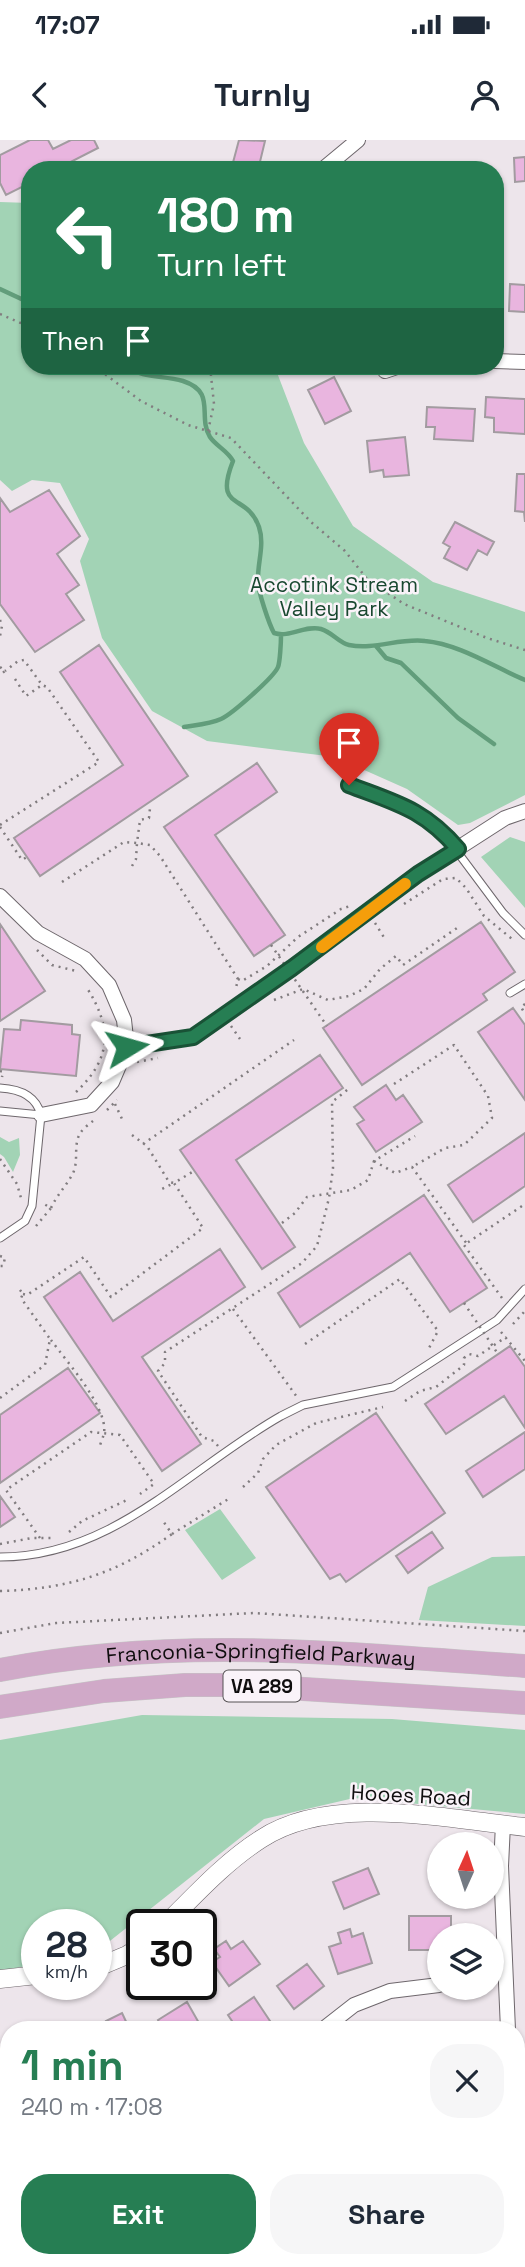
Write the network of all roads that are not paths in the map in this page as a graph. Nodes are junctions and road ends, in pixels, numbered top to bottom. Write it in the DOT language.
graph roads {
  1 [pos="358,140"];
  2 [pos="333,161"];
  3 [pos="504,361"];
  4 [pos="525,362"];
  5 [pos="349,785"];
  6 [pos="525,811"];
  7 [pos="458,849"];
  8 [pos="0,896"];
  9 [pos="525,935"];
  10 [pos="525,984"];
  11 [pos="510,993"];
  12 [pos="127,1047"];
  13 [pos="0,1088"];
  14 [pos="0,1111"];
  15 [pos="41,1115"];
  16 [pos="0,1238"];
  17 [pos="525,1289"];
  18 [pos="0,1557"];
  19 [pos="525,1666"];
  20 [pos="0,1670"];
  21 [pos="525,1703"];
  22 [pos="0,1707"];
  23 [pos="503,1824"];
  24 [pos="525,1827"];
  25 [pos="182,1909"];
  26 [pos="500,1923"];
  27 [pos="21,1977"];
  28 [pos="0,1979"];
  29 [pos="427,1986"];
  30 [pos="503,2000"];
  31 [pos="334,2021"];
  32 [pos="506,2021"];
  1 -- 2 [label="street"];
  3 -- 4 [label="street"];
  5 -- 7 [label="lane"];
  6 -- 7 [label="street"];
  7 -- 9 [label="lane"];
  7 -- 12 [label="street"];
  8 -- 12 [label="street"];
  10 -- 11 [label="lane"];
  12 -- 15 [label="street"];
  13 -- 15 [label="lane"];
  14 -- 15 [label="lane"];
  15 -- 16 [label="lane"];
  17 -- 18 [label="lane"];
  19 -- 20 [label="main road, Franconia-Springfield Parkway / VA 289"];
  21 -- 22 [label="main road, Franconia-Springfield Parkway / VA 289"];
  23 -- 24 [label="street, Hooes Road"];
  23 -- 25 [label="street, Hooes Road"];
  23 -- 26 [label="street"];
  27 -- 28 [label="street"];
  29 -- 31 [label="street"];
  30 -- 32 [label="street"];
}
